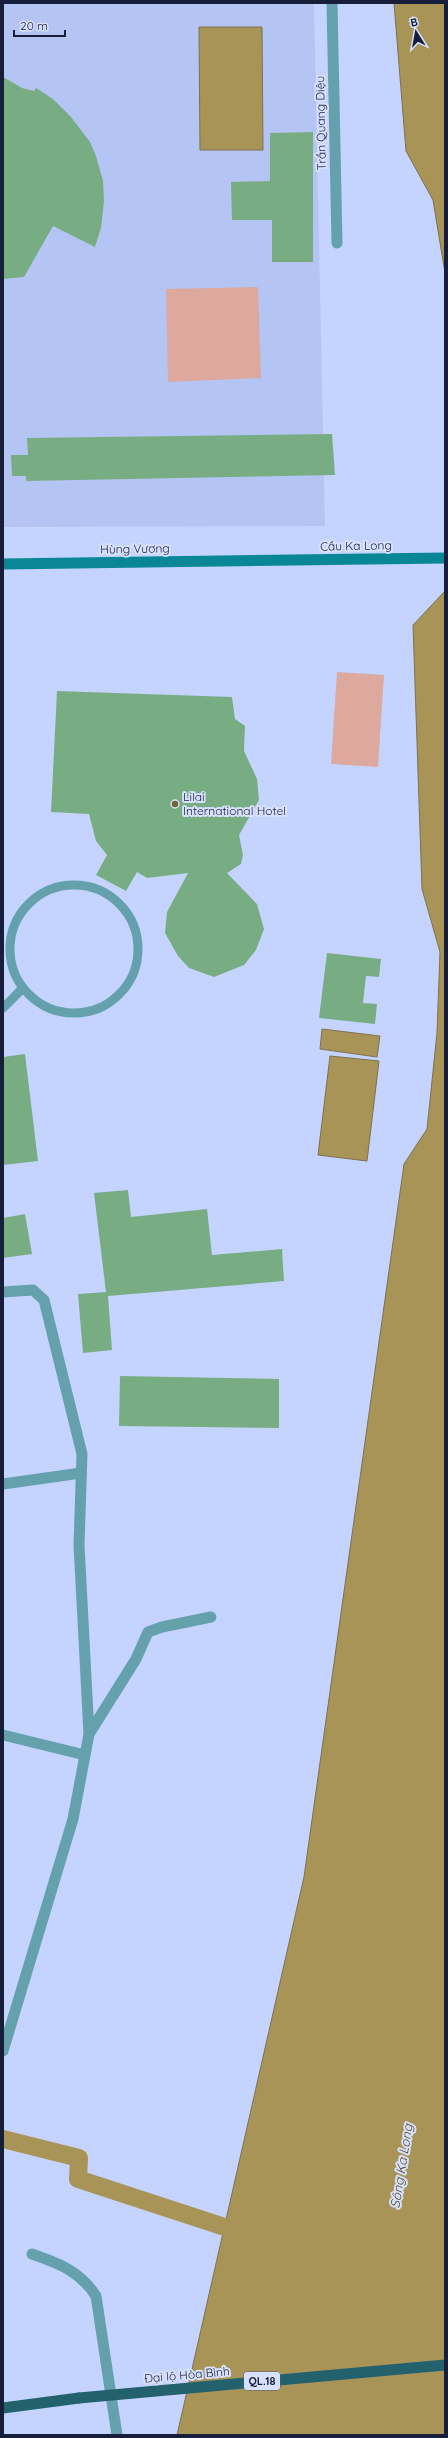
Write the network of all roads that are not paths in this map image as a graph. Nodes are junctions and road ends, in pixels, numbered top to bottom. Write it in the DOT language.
graph roads {
  1 [pos="332,3"];
  2 [pos="337,243"];
  3 [pos="445,558"];
  4 [pos="268,560"];
  5 [pos="3,564"];
  6 [pos="23,988"];
  7 [pos="3,1008"];
  8 [pos="3,1292"];
  9 [pos="81,1473"];
  10 [pos="3,1484"];
  11 [pos="211,1617"];
  12 [pos="89,1734"];
  13 [pos="3,1735"];
  14 [pos="85,1756"];
  15 [pos="3,2051"];
  16 [pos="32,2254"];
  17 [pos="445,2365"];
  18 [pos="3,2408"];
  19 [pos="117,2435"];
  1 -- 2 [label="street, Trần Quang Diệu"];
  3 -- 4 [label="main road, Cầu Ka Long"];
  4 -- 5 [label="main road, Hùng Vương"];
  6 -- 6 [label="lane"];
  6 -- 7 [label="lane"];
  8 -- 9 [label="street"];
  9 -- 10 [label="street"];
  9 -- 12 [label="street"];
  11 -- 12 [label="street"];
  12 -- 14 [label="street"];
  13 -- 14 [label="street"];
  14 -- 15 [label="street"];
  16 -- 19 [label="street"];
  17 -- 18 [label="highway, Đại lộ Hòa Bình / QL.18, bridge"];
}
